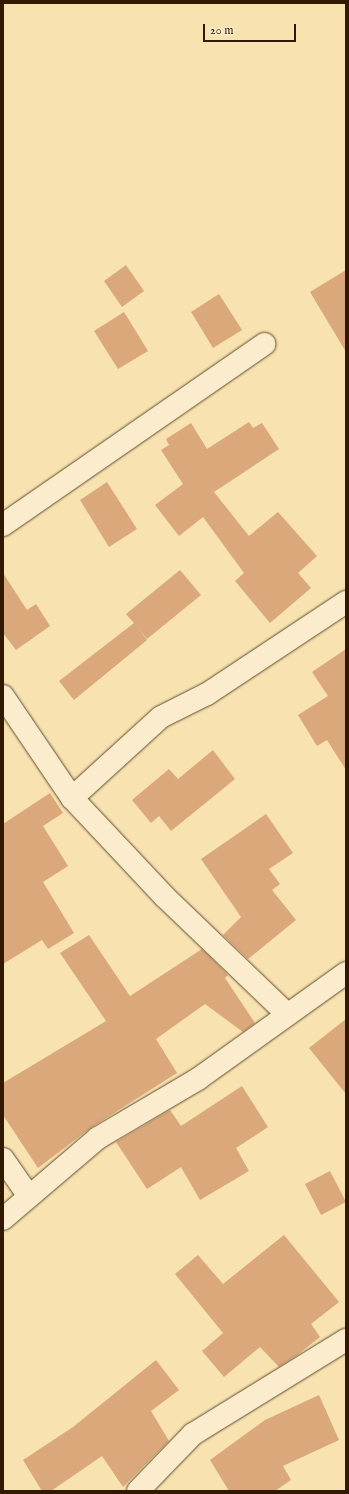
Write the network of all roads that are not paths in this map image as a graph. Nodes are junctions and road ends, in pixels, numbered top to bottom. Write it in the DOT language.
graph roads {
  1 [pos="264,344"];
  2 [pos="3,525"];
  3 [pos="346,602"];
  4 [pos="3,696"];
  5 [pos="72,798"];
  6 [pos="346,972"];
  7 [pos="286,1014"];
  8 [pos="3,1159"];
  9 [pos="28,1195"];
  10 [pos="3,1219"];
  11 [pos="346,1340"];
  12 [pos="138,1491"];
  1 -- 2 [label="street"];
  3 -- 5 [label="street"];
  4 -- 5 [label="street"];
  5 -- 7 [label="street"];
  6 -- 7 [label="street"];
  7 -- 9 [label="street"];
  8 -- 9 [label="street"];
  9 -- 10 [label="street"];
  11 -- 12 [label="street"];
}
